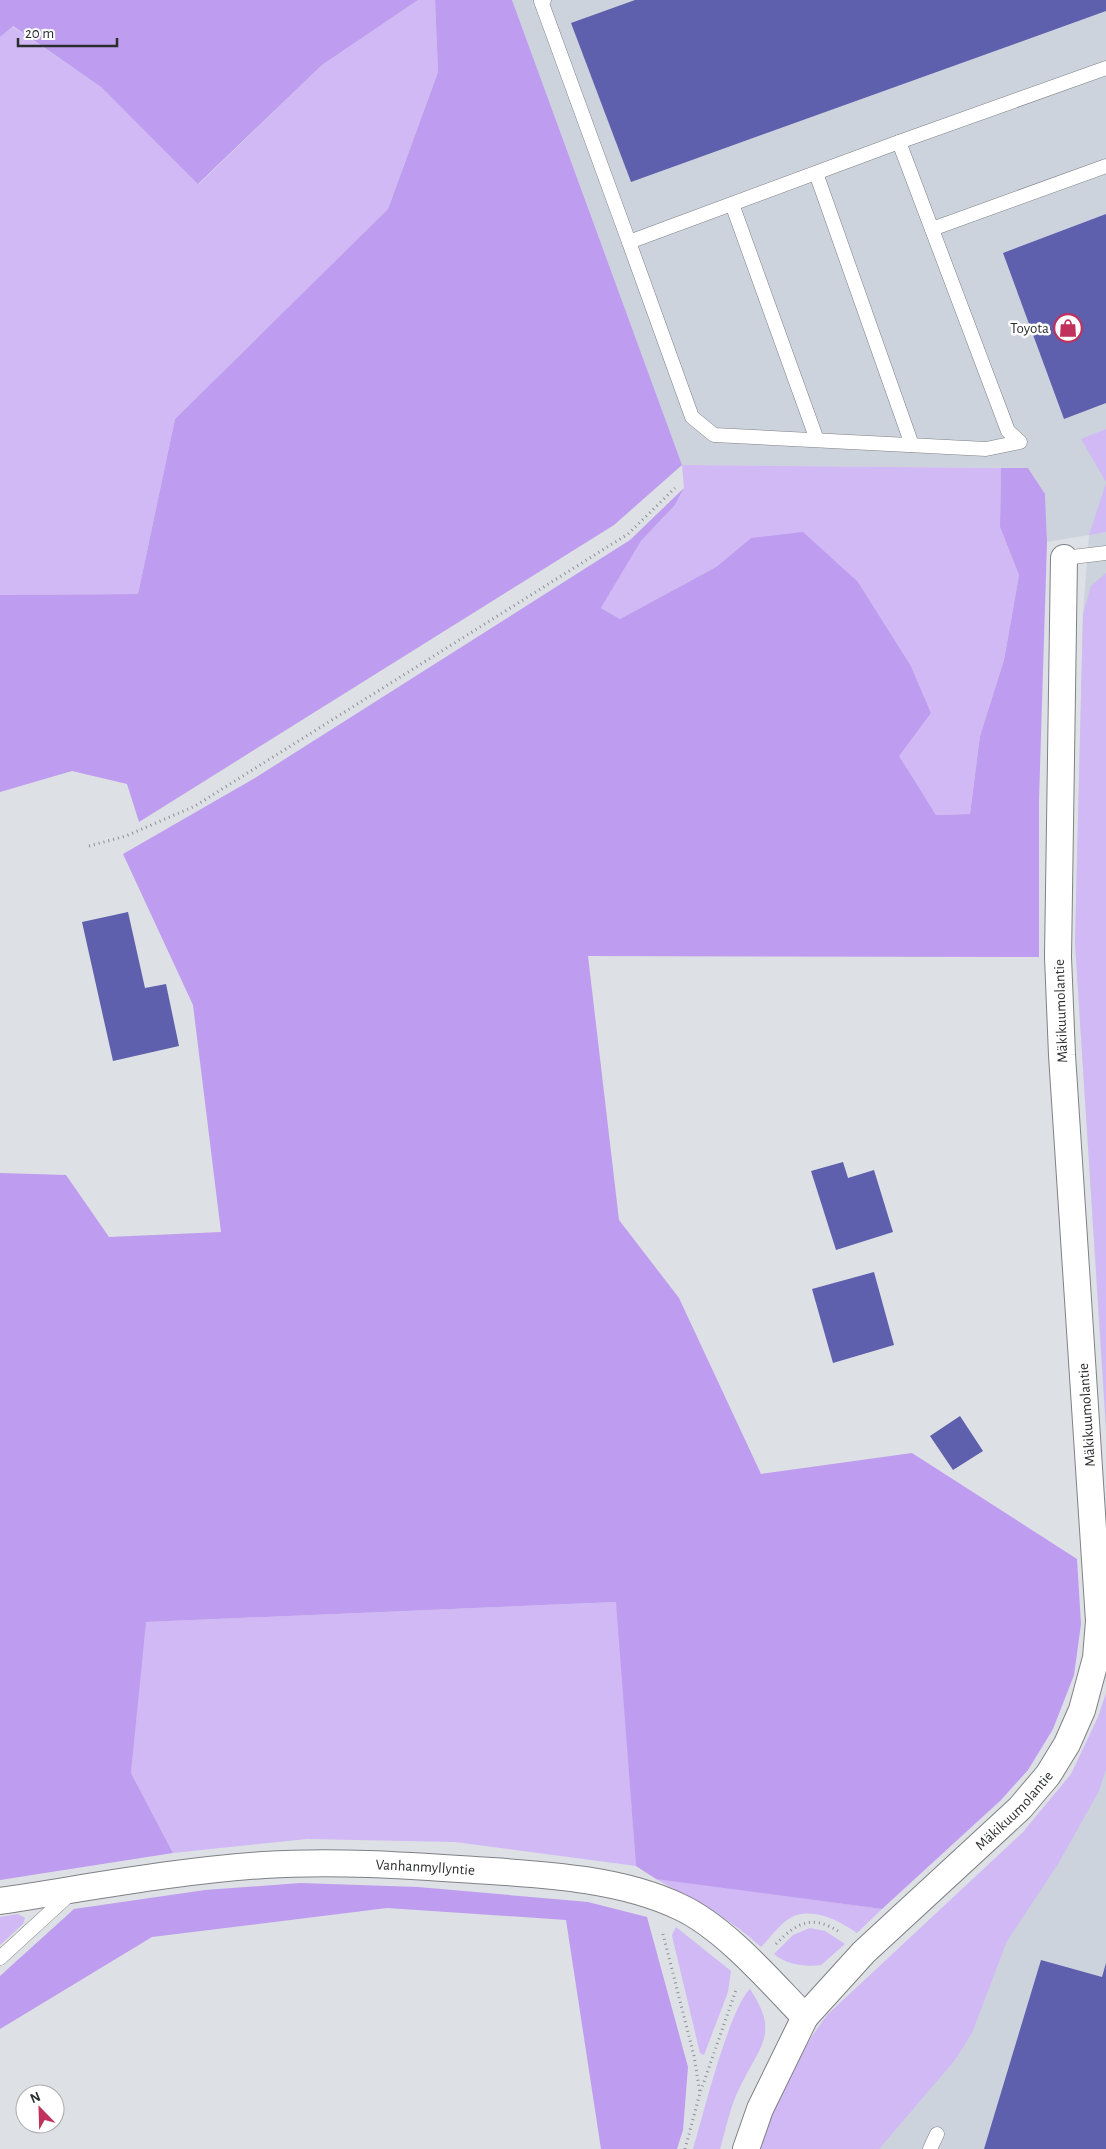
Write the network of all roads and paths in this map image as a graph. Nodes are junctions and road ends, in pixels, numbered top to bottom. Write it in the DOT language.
graph roads {
  1 [pos="544,0"];
  2 [pos="1106,68"];
  3 [pos="899,142"];
  4 [pos="1106,166"];
  5 [pos="816,173"];
  6 [pos="732,204"];
  7 [pos="932,229"];
  8 [pos="629,242"];
  9 [pos="817,440"];
  10 [pos="912,446"];
  11 [pos="675,488"];
  12 [pos="1106,553"];
  13 [pos="1064,558"];
  14 [pos="88,846"];
  15 [pos="1103,1621"];
  16 [pos="75,1890"];
  17 [pos="646,1894"];
  18 [pos="0,1901"];
  19 [pos="0,1958"];
  20 [pos="805,2017"];
  21 [pos="700,2094"];
  22 [pos="936,2134"];
  23 [pos="746,2149"];
  24 [pos="930,2149"];
  1 -- 8 [label="lane"];
  2 -- 3 [label="lane"];
  3 -- 5 [label="lane"];
  3 -- 7 [label="lane"];
  4 -- 7 [label="lane"];
  5 -- 6 [label="lane"];
  5 -- 10 [label="lane"];
  6 -- 8 [label="lane"];
  6 -- 9 [label="lane"];
  7 -- 10 [label="lane"];
  8 -- 9 [label="lane"];
  9 -- 10 [label="lane"];
  11 -- 14 [label="path"];
  12 -- 13 [label="lane"];
  13 -- 15 [label="street, Mäkikuumolantie"];
  15 -- 20 [label="street, Mäkikuumolantie"];
  16 -- 17 [label="street, Vanhanmyllyntie"];
  16 -- 18 [label="street, Vanhanmyllyntie"];
  16 -- 19 [label="lane"];
  17 -- 20 [label="street, Vanhanmyllyntie"];
  17 -- 21 [label="path"];
  20 -- 23 [label="street, Mäkikuumolantie"];
  22 -- 24 [label="lane"];
}
